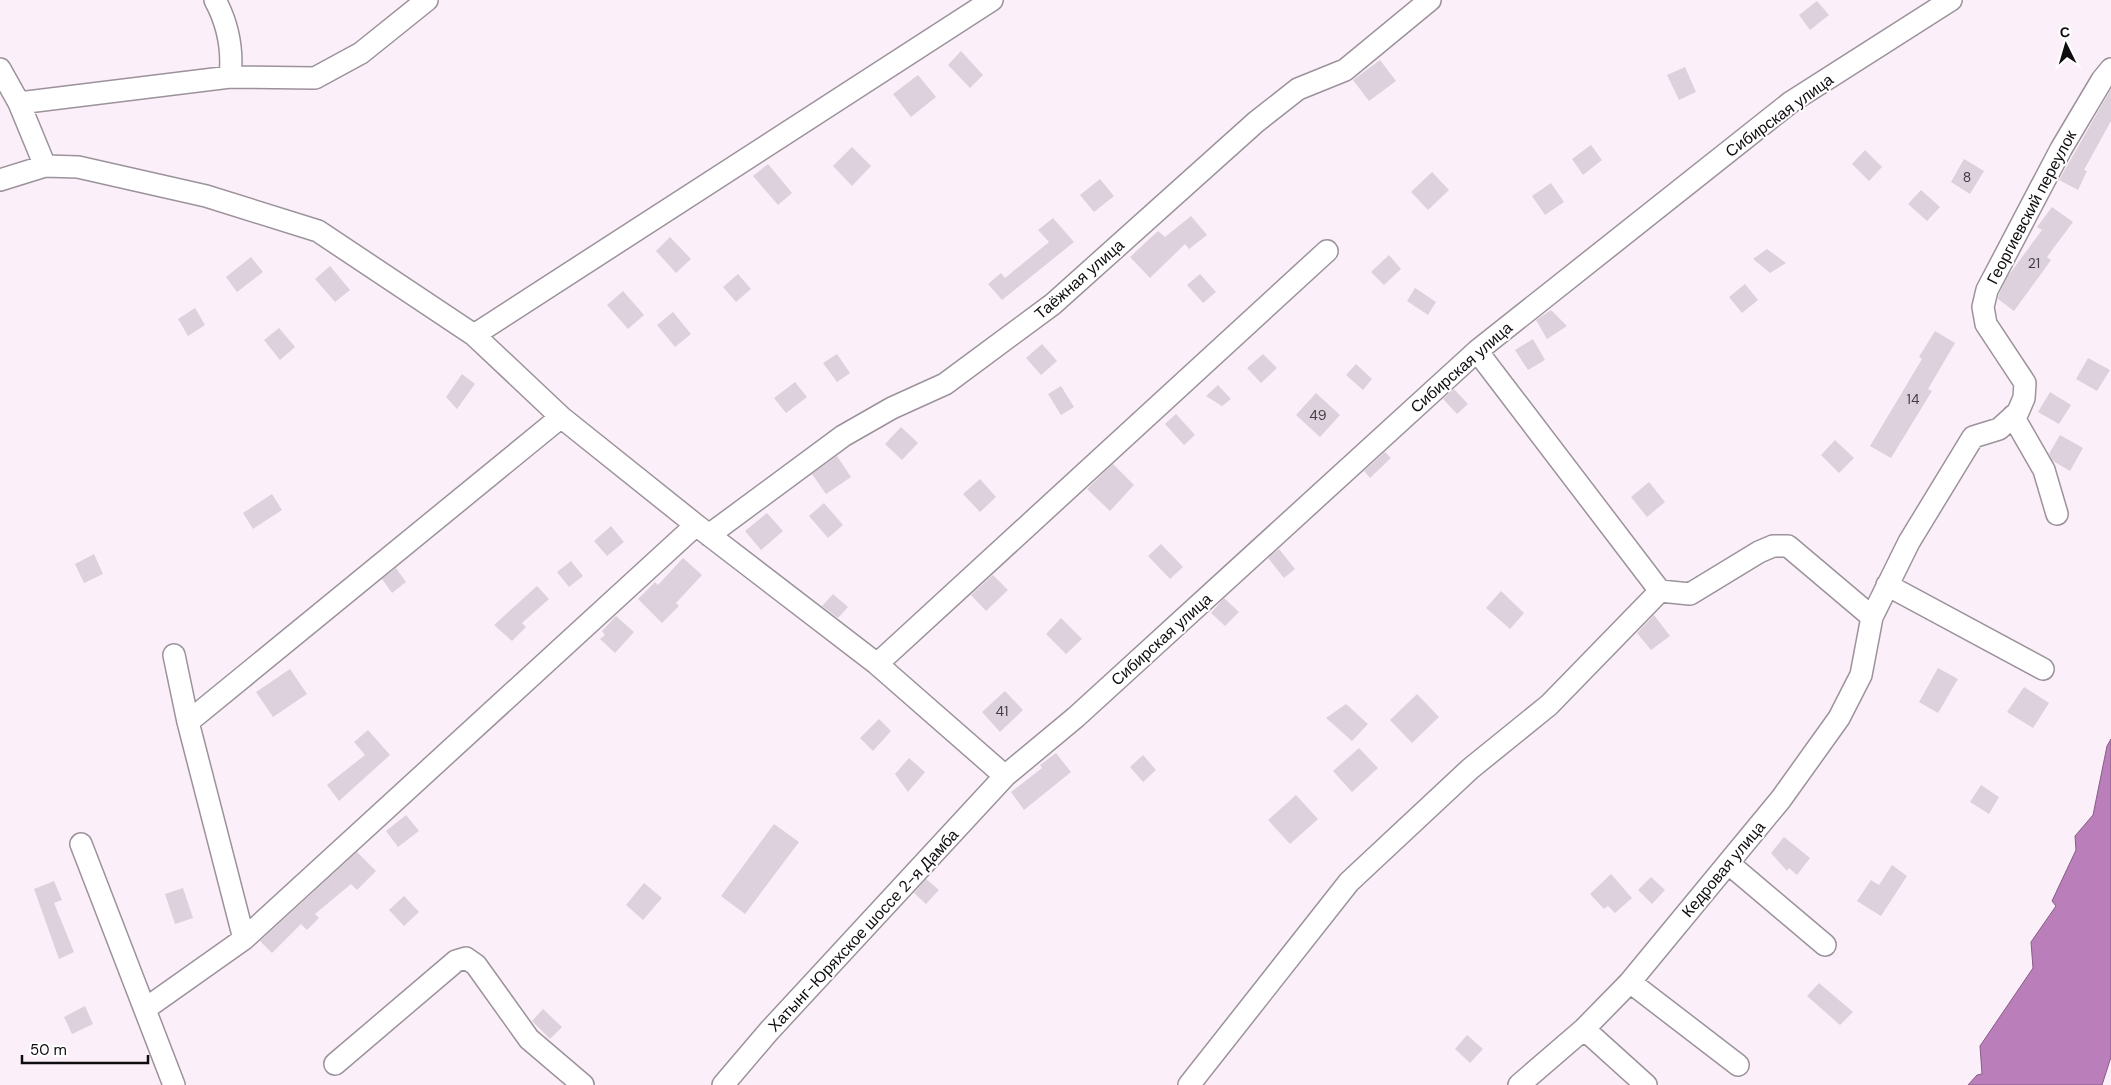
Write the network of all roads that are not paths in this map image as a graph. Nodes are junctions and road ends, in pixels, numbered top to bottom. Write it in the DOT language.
graph roads {
  1 [pos="214,0"];
  2 [pos="428,0"];
  3 [pos="992,0"];
  4 [pos="1430,0"];
  5 [pos="1951,0"];
  6 [pos="2111,68"];
  7 [pos="0,69"];
  8 [pos="230,77"];
  9 [pos="19,103"];
  10 [pos="45,166"];
  11 [pos="0,180"];
  12 [pos="1327,250"];
  13 [pos="474,335"];
  14 [pos="1477,351"];
  15 [pos="2014,416"];
  16 [pos="562,418"];
  17 [pos="2057,514"];
  18 [pos="702,530"];
  19 [pos="1888,585"];
  20 [pos="1660,591"];
  21 [pos="1872,617"];
  22 [pos="174,655"];
  23 [pos="877,664"];
  24 [pos="2043,669"];
  25 [pos="188,722"];
  26 [pos="1005,776"];
  27 [pos="81,844"];
  28 [pos="1728,863"];
  29 [pos="244,939"];
  30 [pos="1825,945"];
  31 [pos="1630,982"];
  32 [pos="145,1009"];
  33 [pos="1584,1029"];
  34 [pos="336,1064"];
  35 [pos="1738,1065"];
  36 [pos="174,1085"];
  37 [pos="583,1085"];
  38 [pos="723,1085"];
  39 [pos="1189,1085"];
  40 [pos="1519,1085"];
  41 [pos="1646,1085"];
  1 -- 8 [label="street"];
  2 -- 8 [label="street"];
  3 -- 13 [label="street"];
  4 -- 18 [label="street, Таёжная улица"];
  5 -- 14 [label="street, Сибирская улица"];
  6 -- 15 [label="street, Георгиевский переулок"];
  7 -- 9 [label="street"];
  8 -- 9 [label="street"];
  9 -- 10 [label="street"];
  10 -- 11 [label="street"];
  10 -- 13 [label="street"];
  12 -- 23 [label="street"];
  13 -- 16 [label="street"];
  14 -- 20 [label="street"];
  14 -- 26 [label="street, Сибирская улица"];
  15 -- 17 [label="street"];
  15 -- 19 [label="street, Георгиевский переулок"];
  16 -- 18 [label="street"];
  16 -- 25 [label="street"];
  18 -- 23 [label="street"];
  18 -- 29 [label="street, Таёжная улица"];
  19 -- 21 [label="street, Георгиевский переулок"];
  19 -- 24 [label="street"];
  20 -- 21 [label="street"];
  20 -- 39 [label="street"];
  21 -- 28 [label="street, Кедровая улица"];
  22 -- 25 [label="street"];
  23 -- 26 [label="street"];
  25 -- 29 [label="street"];
  26 -- 38 [label="street, Хатынг-Юряхское шоссе 2-я Дамба"];
  27 -- 32 [label="street"];
  28 -- 30 [label="street"];
  28 -- 31 [label="street, Кедровая улица"];
  29 -- 32 [label="street, Таёжная улица"];
  31 -- 33 [label="street, Кедровая улица"];
  31 -- 35 [label="street"];
  32 -- 36 [label="street"];
  33 -- 40 [label="street, Кедровая улица"];
  33 -- 41 [label="street"];
  34 -- 37 [label="street"];
}
